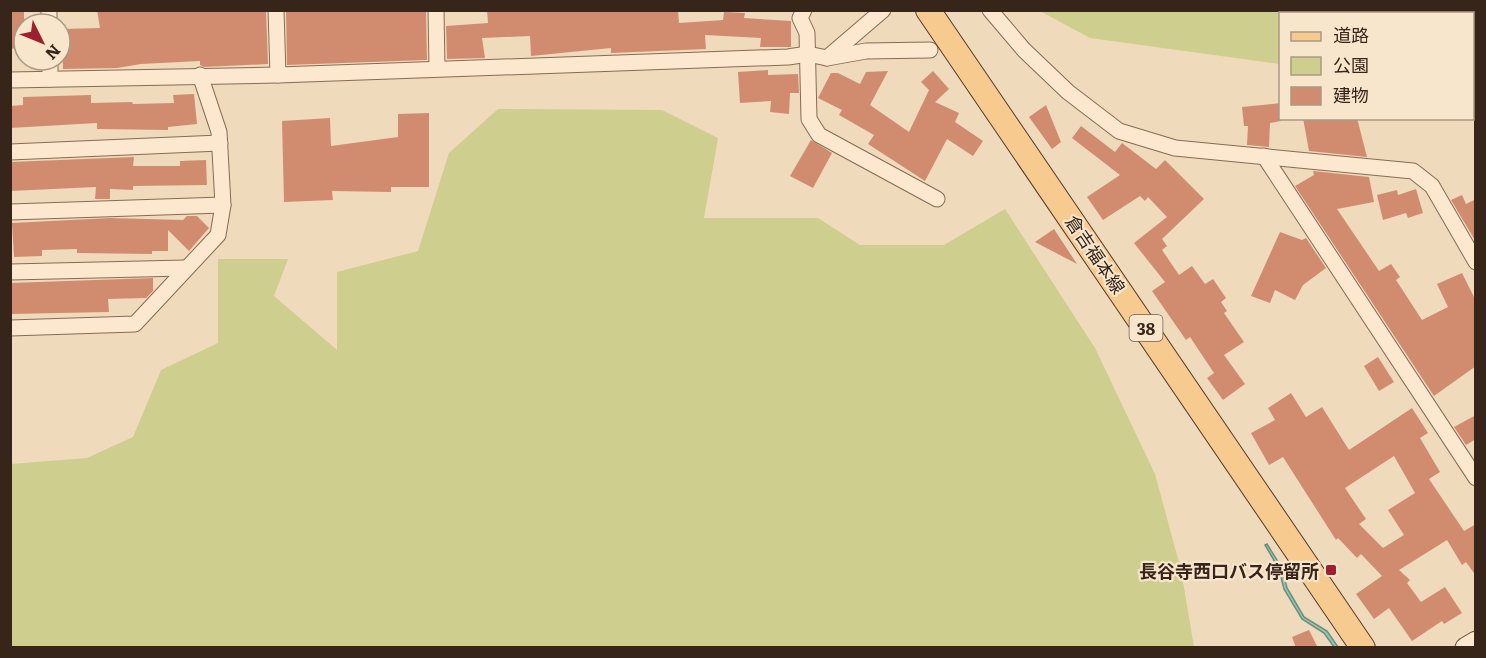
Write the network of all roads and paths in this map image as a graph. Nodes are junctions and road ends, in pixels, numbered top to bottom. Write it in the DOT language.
graph roads {
  1 [pos="276,10"];
  2 [pos="436,10"];
  3 [pos="804,10"];
  4 [pos="883,10"];
  5 [pos="928,10"];
  6 [pos="990,10"];
  7 [pos="930,50"];
  8 [pos="808,54"];
  9 [pos="827,58"];
  10 [pos="437,68"];
  11 [pos="50,72"];
  12 [pos="201,75"];
  13 [pos="278,75"];
  14 [pos="50,79"];
  15 [pos="10,80"];
  16 [pos="219,142"];
  17 [pos="10,152"];
  18 [pos="1264,156"];
  19 [pos="938,199"];
  20 [pos="223,206"];
  21 [pos="10,212"];
  22 [pos="1476,262"];
  23 [pos="185,268"];
  24 [pos="10,272"];
  25 [pos="10,328"];
  26 [pos="1476,478"];
  27 [pos="1476,642"];
  28 [pos="1364,648"];
  29 [pos="1466,648"];
  1 -- 13 [label="street"];
  2 -- 10 [label="street"];
  3 -- 8 [label="street"];
  4 -- 9 [label="street"];
  5 -- 28 [label="main road, 倉吉福本線 / 38"];
  6 -- 18 [label="street"];
  7 -- 9 [label="street"];
  8 -- 9 [label="street"];
  8 -- 10 [label="street"];
  8 -- 19 [label="street"];
  10 -- 13 [label="street"];
  11 -- 14 [label="street"];
  12 -- 13 [label="street"];
  12 -- 14 [label="street"];
  12 -- 16 [label="street"];
  14 -- 15 [label="street"];
  16 -- 17 [label="street"];
  16 -- 20 [label="street"];
  18 -- 22 [label="street"];
  18 -- 26 [label="street"];
  20 -- 21 [label="street"];
  20 -- 23 [label="street"];
  23 -- 24 [label="street"];
  23 -- 25 [label="street"];
  27 -- 29 [label="street"];
}
